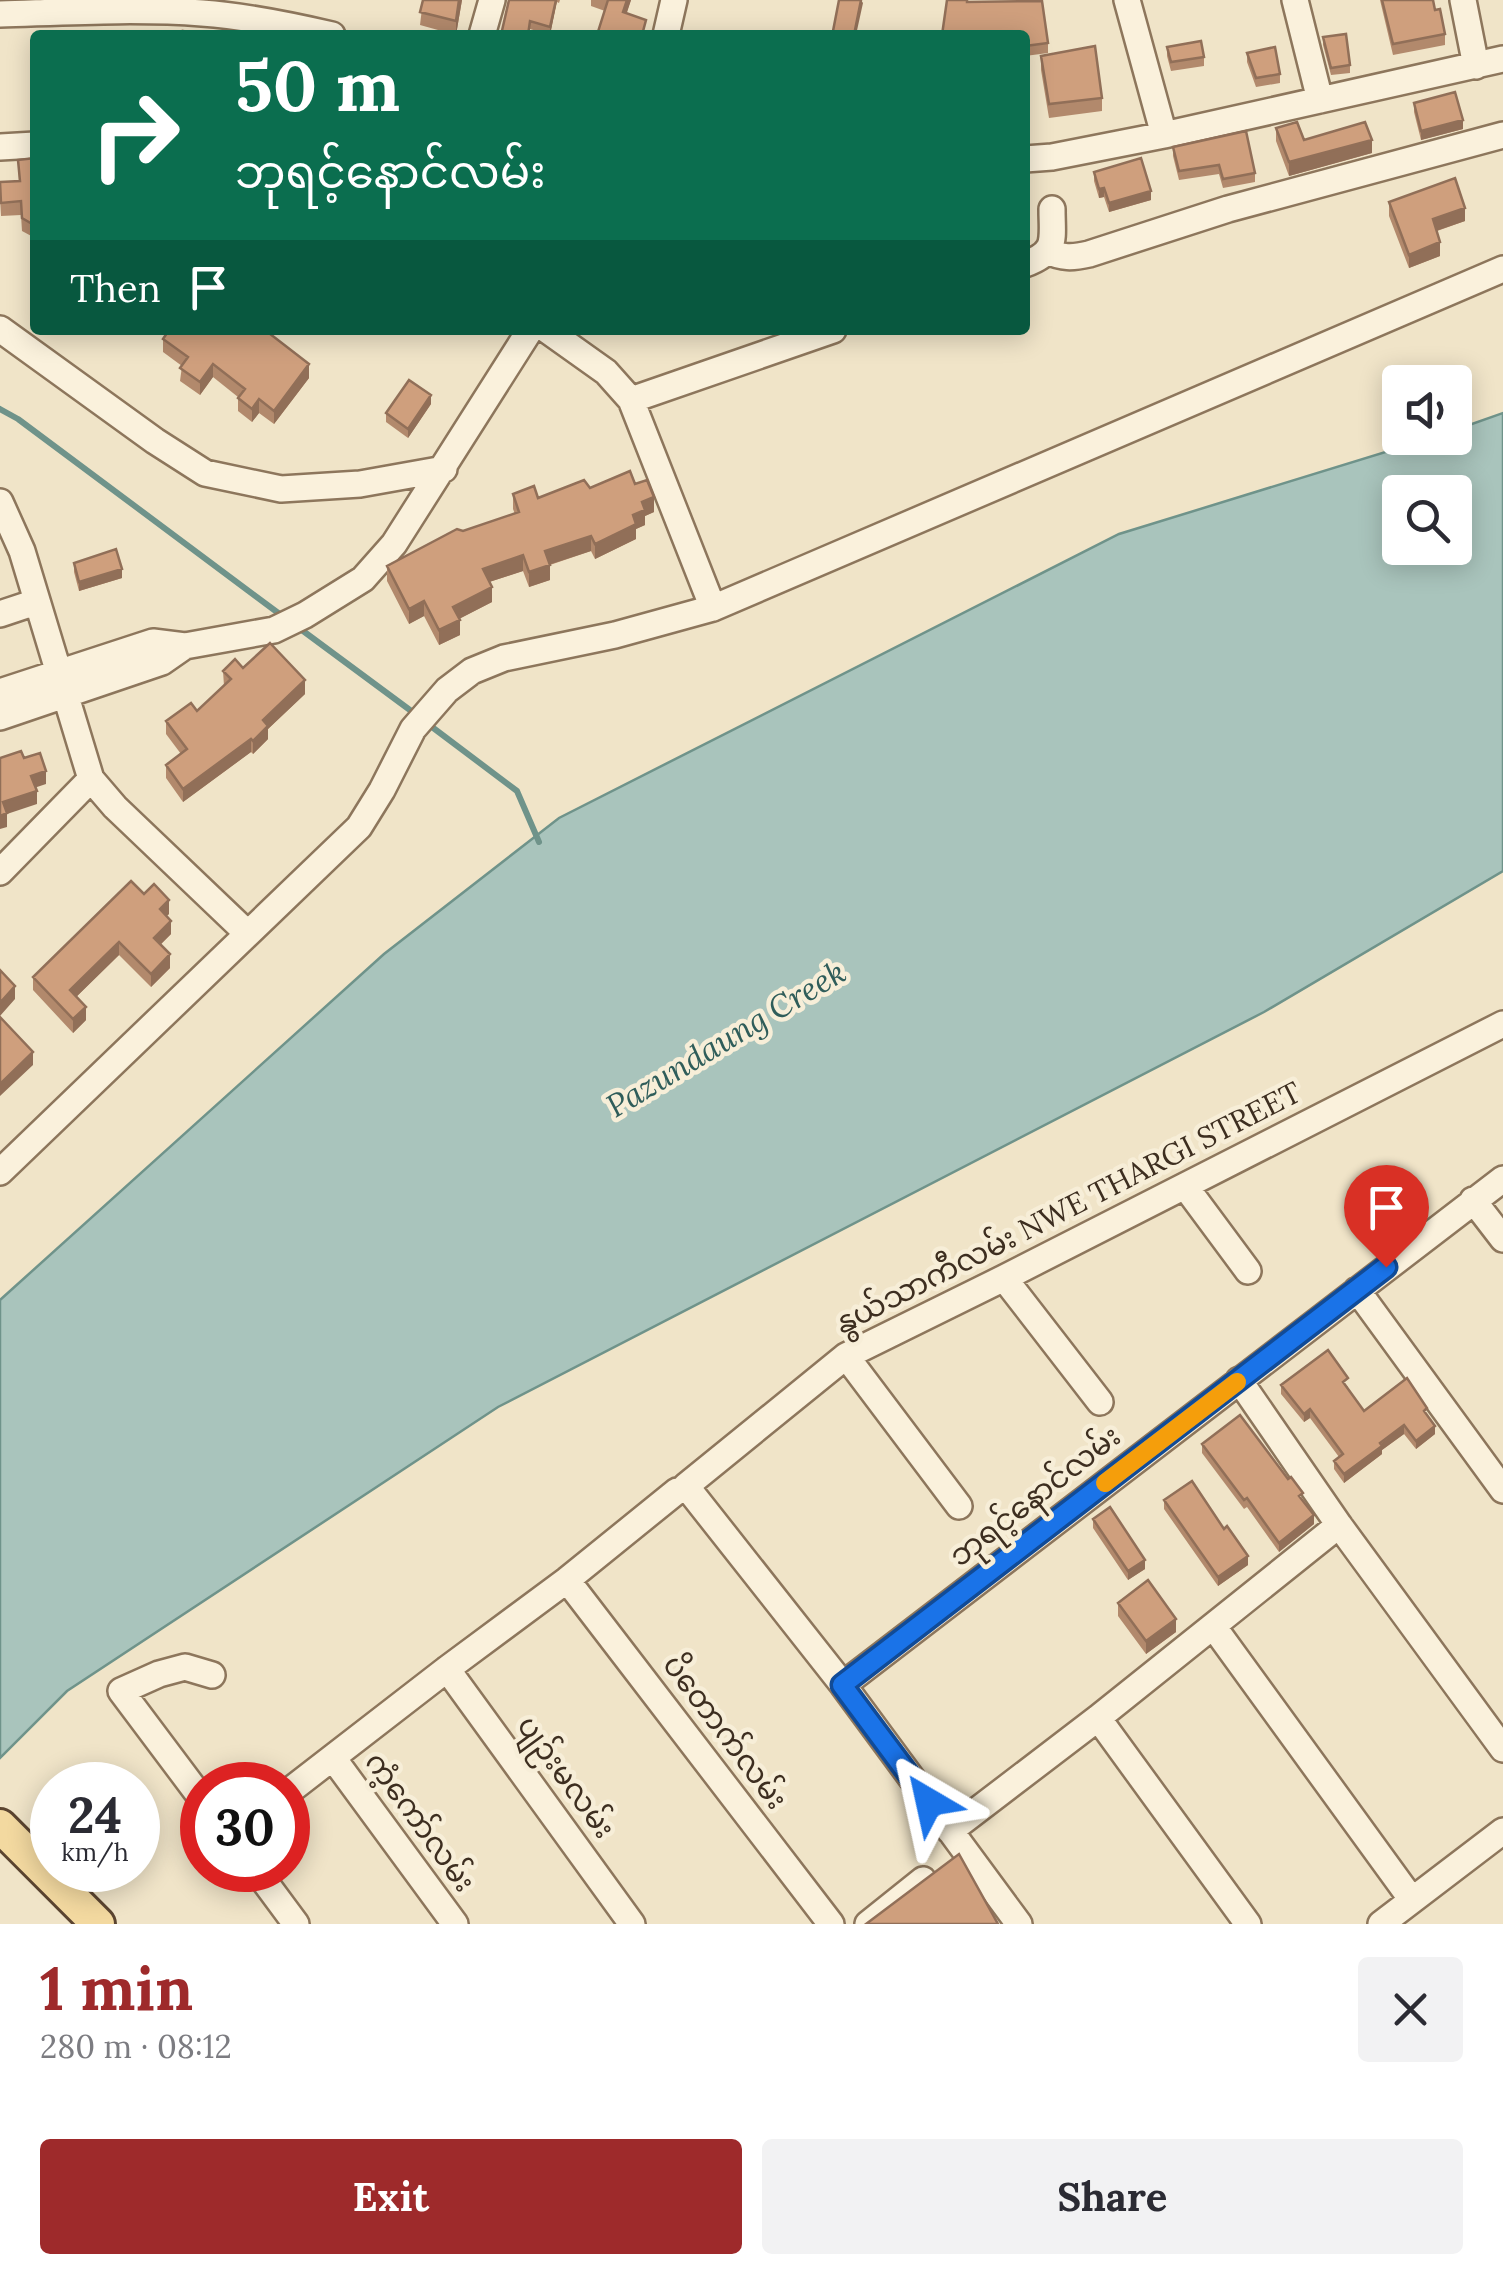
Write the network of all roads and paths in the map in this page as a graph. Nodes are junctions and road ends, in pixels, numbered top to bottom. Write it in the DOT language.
graph roads {
  1 [pos="492,0"];
  2 [pos="674,0"];
  3 [pos="1126,0"];
  4 [pos="1295,0"];
  5 [pos="1464,0"];
  6 [pos="117,6"];
  7 [pos="286,12"];
  8 [pos="0,14"];
  9 [pos="322,30"];
  10 [pos="483,30"];
  11 [pos="667,30"];
  12 [pos="1503,60"];
  13 [pos="1476,66"];
  14 [pos="1320,100"];
  15 [pos="1164,134"];
  16 [pos="1503,135"];
  17 [pos="30,145"];
  18 [pos="0,148"];
  19 [pos="1030,159"];
  20 [pos="1052,209"];
  21 [pos="1036,258"];
  22 [pos="1503,269"];
  23 [pos="0,329"];
  24 [pos="527,335"];
  25 [pos="554,335"];
  26 [pos="819,335"];
  27 [pos="631,400"];
  28 [pos="444,469"];
  29 [pos="0,502"];
  30 [pos="36,602"];
  31 [pos="713,608"];
  32 [pos="0,614"];
  33 [pos="62,685"];
  34 [pos="0,692"];
  35 [pos="0,718"];
  36 [pos="91,779"];
  37 [pos="0,872"];
  38 [pos="247,933"];
  39 [pos="1503,1024"];
  40 [pos="0,1172"];
  41 [pos="1503,1179"];
  42 [pos="1185,1186"];
  43 [pos="1473,1200"];
  44 [pos="1503,1239"];
  45 [pos="1248,1271"];
  46 [pos="1004,1278"];
  47 [pos="1356,1290"];
  48 [pos="846,1356"];
  49 [pos="1239,1380"];
  50 [pos="1100,1402"];
  51 [pos="682,1488"];
  52 [pos="1503,1490"];
  53 [pos="959,1506"];
  54 [pos="1339,1525"];
  55 [pos="567,1580"];
  56 [pos="1212,1626"];
  57 [pos="446,1669"];
  58 [pos="212,1675"];
  59 [pos="842,1685"];
  60 [pos="1098,1718"];
  61 [pos="1503,1749"];
  62 [pos="334,1758"];
  63 [pos="180,1770"];
  64 [pos="310,1776"];
  65 [pos="0,1826"];
  66 [pos="950,1831"];
  67 [pos="1503,1832"];
  68 [pos="923,1880"];
  69 [pos="272,1892"];
  70 [pos="1412,1900"];
  71 [pos="93,1918"];
  72 [pos="296,1924"];
  73 [pos="455,1924"];
  74 [pos="632,1924"];
  75 [pos="831,1924"];
  76 [pos="868,1924"];
  77 [pos="1019,1924"];
  78 [pos="1248,1924"];
  79 [pos="1381,1924"];
  1 -- 10 [label="street"];
  2 -- 11 [label="street"];
  3 -- 15 [label="street"];
  4 -- 14 [label="street"];
  5 -- 13 [label="street"];
  6 -- 7 [label="street"];
  6 -- 8 [label="street"];
  7 -- 9 [label="street"];
  12 -- 13 [label="street"];
  13 -- 14 [label="street"];
  14 -- 15 [label="street"];
  15 -- 19 [label="street"];
  16 -- 21 [label="street"];
  17 -- 18 [label="street"];
  20 -- 21 [label="street"];
  22 -- 31 [label="street"];
  23 -- 28 [label="street"];
  24 -- 28 [label="street"];
  25 -- 27 [label="street"];
  26 -- 27 [label="street"];
  27 -- 31 [label="street"];
  28 -- 33 [label="street"];
  29 -- 30 [label="street"];
  30 -- 32 [label="street"];
  30 -- 33 [label="street"];
  31 -- 38 [label="street"];
  33 -- 34 [label="street"];
  33 -- 35 [label="street"];
  33 -- 36 [label="street"];
  36 -- 37 [label="street"];
  36 -- 38 [label="street"];
  38 -- 40 [label="street"];
  39 -- 42 [label="street, နွယ်သာကီလမ်း NWE THARGI STREET"];
  41 -- 43 [label="street, ဘုရင့်နောင်လမ်း"];
  42 -- 45 [label="street"];
  42 -- 46 [label="street, နွယ်သာကီလမ်း NWE THARGI STREET"];
  43 -- 44 [label="street"];
  43 -- 47 [label="street, ဘုရင့်နောင်လမ်း"];
  46 -- 48 [label="street, နွယ်သာကီလမ်း NWE THARGI STREET"];
  46 -- 50 [label="street"];
  47 -- 49 [label="street, ဘုရင့်နောင်လမ်း"];
  47 -- 52 [label="street"];
  48 -- 51 [label="street, နွယ်သာကီလမ်း NWE THARGI STREET"];
  48 -- 53 [label="street"];
  49 -- 54 [label="street"];
  49 -- 59 [label="street, ဘုရင့်နောင်လမ်း"];
  51 -- 55 [label="street, နွယ်သာကီလမ်း NWE THARGI STREET"];
  51 -- 59 [label="street"];
  54 -- 56 [label="street"];
  54 -- 61 [label="street"];
  55 -- 57 [label="street, နွယ်သာကီလမ်း NWE THARGI STREET"];
  55 -- 75 [label="street, ပိတောက်လမ်း"];
  56 -- 60 [label="street"];
  56 -- 70 [label="street"];
  57 -- 62 [label="street, နွယ်သာကီလမ်း NWE THARGI STREET"];
  57 -- 74 [label="street, ပျဉ်းမလမ်း"];
  58 -- 63 [label="street"];
  59 -- 66 [label="street"];
  60 -- 66 [label="street"];
  60 -- 78 [label="street"];
  62 -- 64 [label="street, နွယ်သာကီလမ်း NWE THARGI STREET"];
  62 -- 73 [label="street, ကံ့ကော်လမ်း"];
  65 -- 71 [label="main road"];
  66 -- 77 [label="street"];
  67 -- 70 [label="street"];
  68 -- 76 [label="street"];
  69 -- 72 [label="street"];
  70 -- 79 [label="street"];
}
